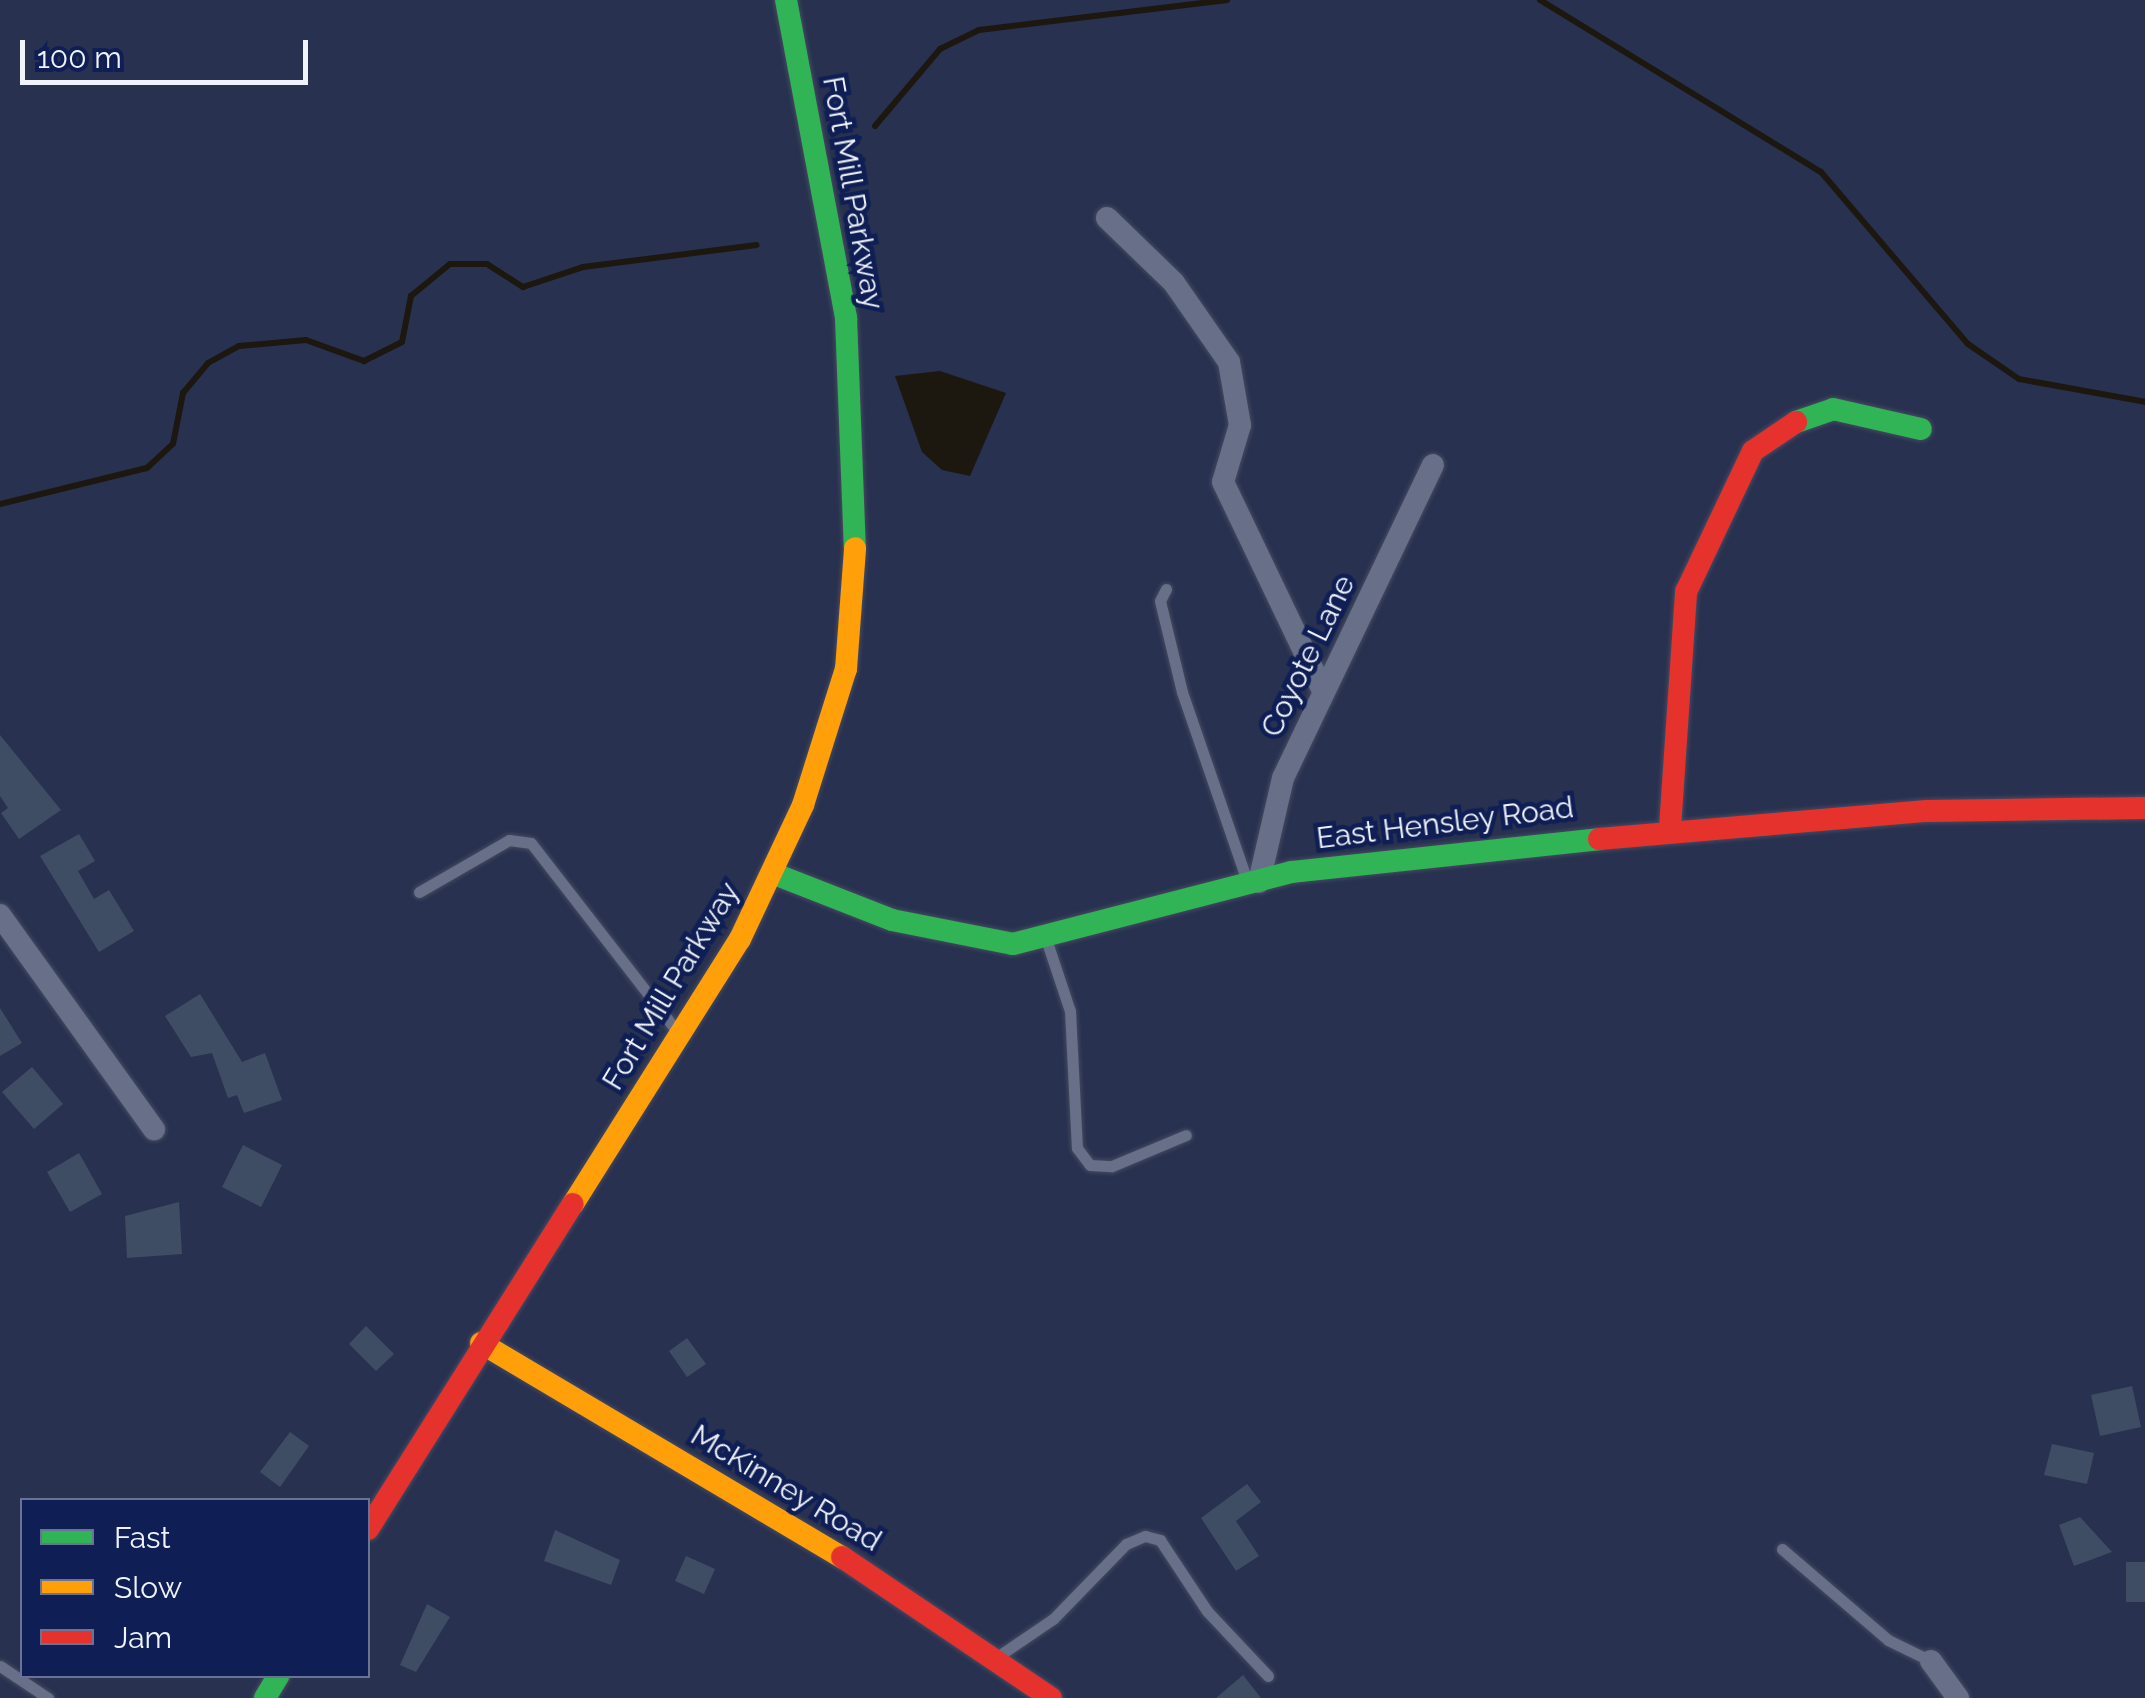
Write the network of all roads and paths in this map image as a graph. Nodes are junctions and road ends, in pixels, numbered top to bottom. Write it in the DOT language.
graph roads {
  1 [pos="786,0"];
  2 [pos="1107,218"];
  3 [pos="1921,429"];
  4 [pos="1433,465"];
  5 [pos="1166,589"];
  6 [pos="1322,692"];
  7 [pos="2145,808"];
  8 [pos="1670,828"];
  9 [pos="772,873"];
  10 [pos="1254,883"];
  11 [pos="419,892"];
  12 [pos="0,915"];
  13 [pos="1046,939"];
  14 [pos="679,1034"];
  15 [pos="154,1129"];
  16 [pos="1186,1135"];
  17 [pos="481,1343"];
  18 [pos="370,1526"];
  19 [pos="1782,1549"];
  20 [pos="996,1657"];
  21 [pos="1931,1661"];
  22 [pos="0,1666"];
  23 [pos="1268,1676"];
  24 [pos="48,1698"];
  25 [pos="1051,1698"];
  26 [pos="1958,1698"];
  1 -- 9 [label="main road, Fort Mill Parkway"];
  2 -- 6 [label="street"];
  3 -- 8 [label="main road"];
  4 -- 6 [label="street, Coyote Lane"];
  5 -- 10 [label="lane"];
  6 -- 10 [label="street, Coyote Lane"];
  7 -- 8 [label="main road, East Hensley Road"];
  8 -- 10 [label="main road, East Hensley Road"];
  9 -- 13 [label="main road, East Hensley Road"];
  9 -- 14 [label="main road, Fort Mill Parkway"];
  10 -- 13 [label="main road, East Hensley Road"];
  11 -- 14 [label="lane"];
  12 -- 15 [label="street"];
  13 -- 16 [label="lane"];
  14 -- 17 [label="main road, Fort Mill Parkway"];
  17 -- 18 [label="main road, Fort Mill Parkway"];
  17 -- 20 [label="main road, McKinney Road"];
  19 -- 21 [label="lane"];
  20 -- 23 [label="lane"];
  20 -- 25 [label="main road, McKinney Road"];
  21 -- 26 [label="street"];
  22 -- 24 [label="lane"];
}
